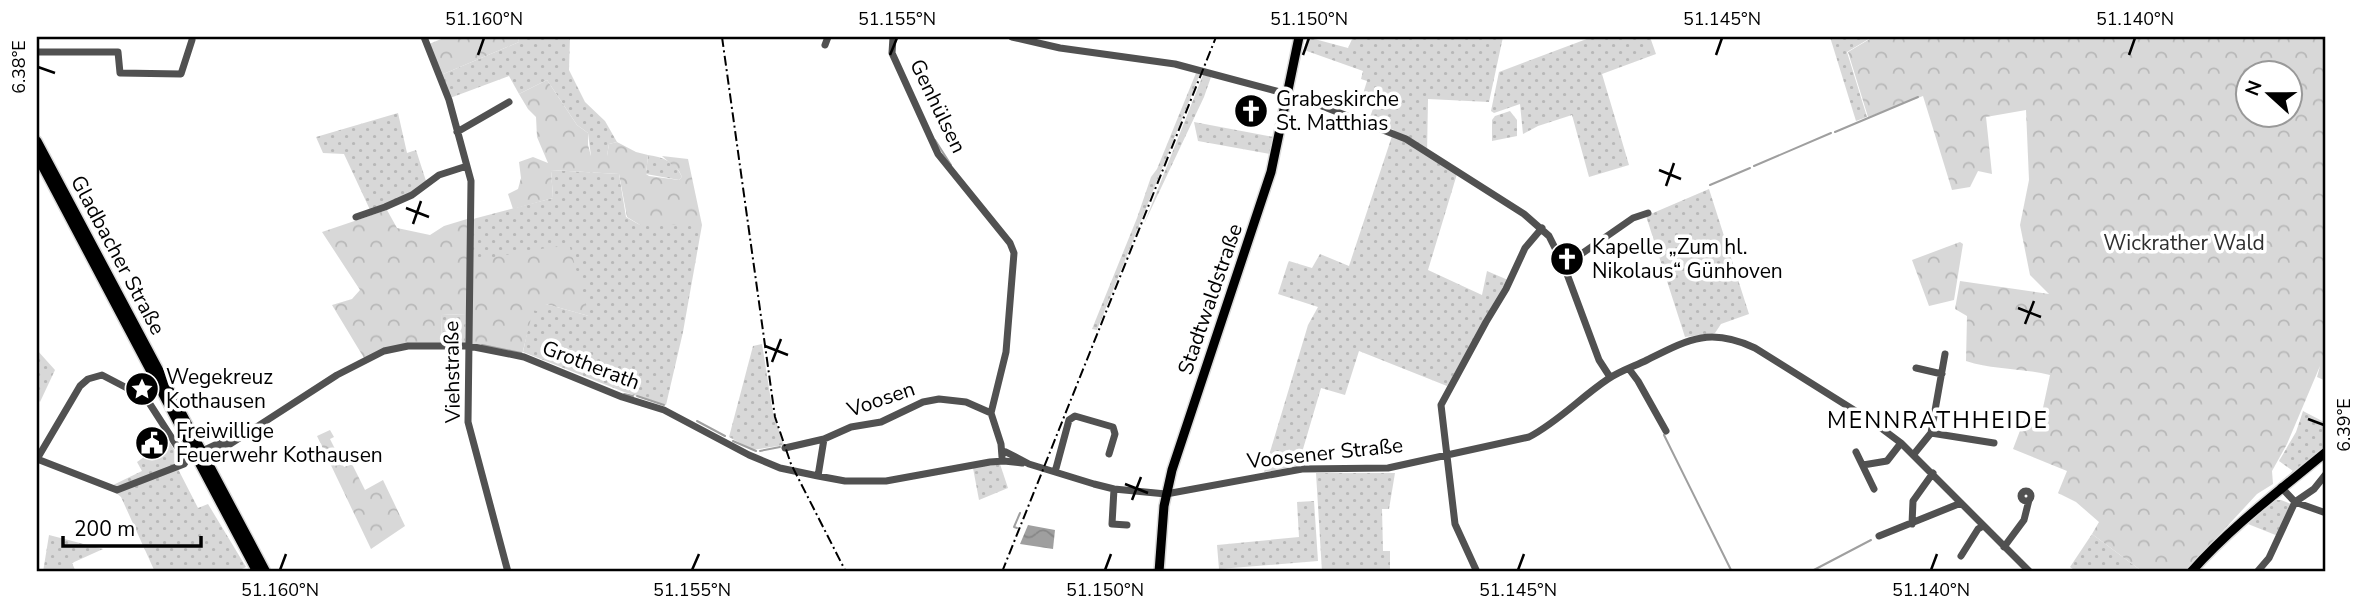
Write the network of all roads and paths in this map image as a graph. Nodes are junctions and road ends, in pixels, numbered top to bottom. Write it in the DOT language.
graph roads {
  1 [pos="424,37"];
  2 [pos="828,37"];
  3 [pos="893,37"];
  4 [pos="1012,37"];
  5 [pos="1299,37"];
  6 [pos="192,40"];
  7 [pos="825,45"];
  8 [pos="37,52"];
  9 [pos="1288,94"];
  10 [pos="509,102"];
  11 [pos="457,132"];
  12 [pos="37,140"];
  13 [pos="37,156"];
  14 [pos="467,166"];
  15 [pos="1648,213"];
  16 [pos="356,217"];
  17 [pos="1542,229"];
  18 [pos="1564,266"];
  19 [pos="470,346"];
  20 [pos="1945,354"];
  21 [pos="1916,368"];
  22 [pos="1629,369"];
  23 [pos="1942,374"];
  24 [pos="1610,377"];
  25 [pos="156,381"];
  26 [pos="146,398"];
  27 [pos="991,413"];
  28 [pos="1666,431"];
  29 [pos="1931,433"];
  30 [pos="824,439"];
  31 [pos="1901,443"];
  32 [pos="1994,443"];
  33 [pos="1001,444"];
  34 [pos="785,448"];
  35 [pos="1006,452"];
  36 [pos="1856,452"];
  37 [pos="2326,452"];
  38 [pos="1110,454"];
  39 [pos="1447,454"];
  40 [pos="1914,454"];
  41 [pos="198,456"];
  42 [pos="37,459"];
  43 [pos="1005,461"];
  44 [pos="1881,462"];
  45 [pos="1029,464"];
  46 [pos="1863,465"];
  47 [pos="1055,471"];
  48 [pos="1933,473"];
  49 [pos="2326,474"];
  50 [pos="1868,476"];
  51 [pos="818,477"];
  52 [pos="2281,487"];
  53 [pos="1114,489"];
  54 [pos="1874,489"];
  55 [pos="1166,494"];
  56 [pos="2029,500"];
  57 [pos="2295,502"];
  58 [pos="1961,503"];
  59 [pos="2326,513"];
  60 [pos="1912,524"];
  61 [pos="1127,526"];
  62 [pos="1983,526"];
  63 [pos="1879,536"];
  64 [pos="2004,547"];
  65 [pos="1961,556"];
  66 [pos="257,572"];
  67 [pos="265,572"];
  68 [pos="508,572"];
  69 [pos="1159,572"];
  70 [pos="1476,572"];
  71 [pos="2030,572"];
  72 [pos="2191,572"];
  73 [pos="2257,572"];
  1 -- 11 [label="street, Viehstraße"];
  2 -- 7 [label="street"];
  3 -- 27 [label="street, Genhülsen"];
  4 -- 9 [label="street"];
  5 -- 9 [label="main road, Stadtwaldstraße"];
  6 -- 8 [label="street"];
  9 -- 17 [label="street"];
  9 -- 55 [label="main road, Stadtwaldstraße"];
  10 -- 11 [label="street"];
  11 -- 14 [label="street, Viehstraße"];
  12 -- 41 [label="main road, Gladbacher Straße"];
  13 -- 25 [label="main road, Gladbacher Straße"];
  14 -- 16 [label="street"];
  14 -- 19 [label="street, Viehstraße"];
  15 -- 18 [label="street"];
  17 -- 18 [label="street"];
  17 -- 39 [label="street"];
  18 -- 24 [label="street"];
  19 -- 41 [label="street, Grotherath"];
  19 -- 51 [label="street, Grotherath"];
  19 -- 68 [label="street, Viehstraße"];
  20 -- 23 [label="street"];
  21 -- 23 [label="street"];
  22 -- 24 [label="street, Voosener Straße"];
  22 -- 28 [label="street"];
  22 -- 31 [label="street, Voosener Straße"];
  23 -- 29 [label="street"];
  24 -- 39 [label="street, Voosener Straße"];
  25 -- 26 [label="street"];
  25 -- 41 [label="main road, Gladbacher Straße"];
  26 -- 41 [label="street"];
  26 -- 42 [label="street"];
  27 -- 30 [label="street, Voosen"];
  27 -- 33 [label="street"];
  29 -- 32 [label="street"];
  29 -- 40 [label="street"];
  30 -- 34 [label="street, Voosen"];
  30 -- 51 [label="street"];
  31 -- 40 [label="street"];
  31 -- 44 [label="street"];
  33 -- 35 [label="street"];
  33 -- 43 [label="street"];
  35 -- 43 [label="street"];
  35 -- 45 [label="street"];
  36 -- 46 [label="street"];
  37 -- 52 [label="main road"];
  38 -- 47 [label="street"];
  39 -- 55 [label="street, Voosener Straße"];
  39 -- 70 [label="street"];
  40 -- 48 [label="street"];
  41 -- 42 [label="street, Grotherath"];
  41 -- 66 [label="main road, Gladbacher Straße"];
  41 -- 67 [label="main road, Gladbacher Straße"];
  43 -- 45 [label="street, Grotherath"];
  43 -- 51 [label="street, Grotherath"];
  44 -- 46 [label="street"];
  44 -- 50 [label="street"];
  45 -- 47 [label="street"];
  46 -- 50 [label="street"];
  47 -- 53 [label="street"];
  48 -- 58 [label="street"];
  48 -- 60 [label="street"];
  49 -- 57 [label="street"];
  50 -- 54 [label="street"];
  52 -- 57 [label="street"];
  52 -- 72 [label="main road"];
  53 -- 55 [label="street"];
  53 -- 61 [label="street"];
  55 -- 69 [label="main road, Stadtwaldstraße"];
  56 -- 64 [label="street"];
  57 -- 59 [label="street"];
  57 -- 73 [label="street"];
  58 -- 60 [label="street"];
  58 -- 62 [label="street"];
  60 -- 63 [label="street"];
  62 -- 64 [label="street"];
  62 -- 65 [label="street"];
  64 -- 71 [label="street"];
}
